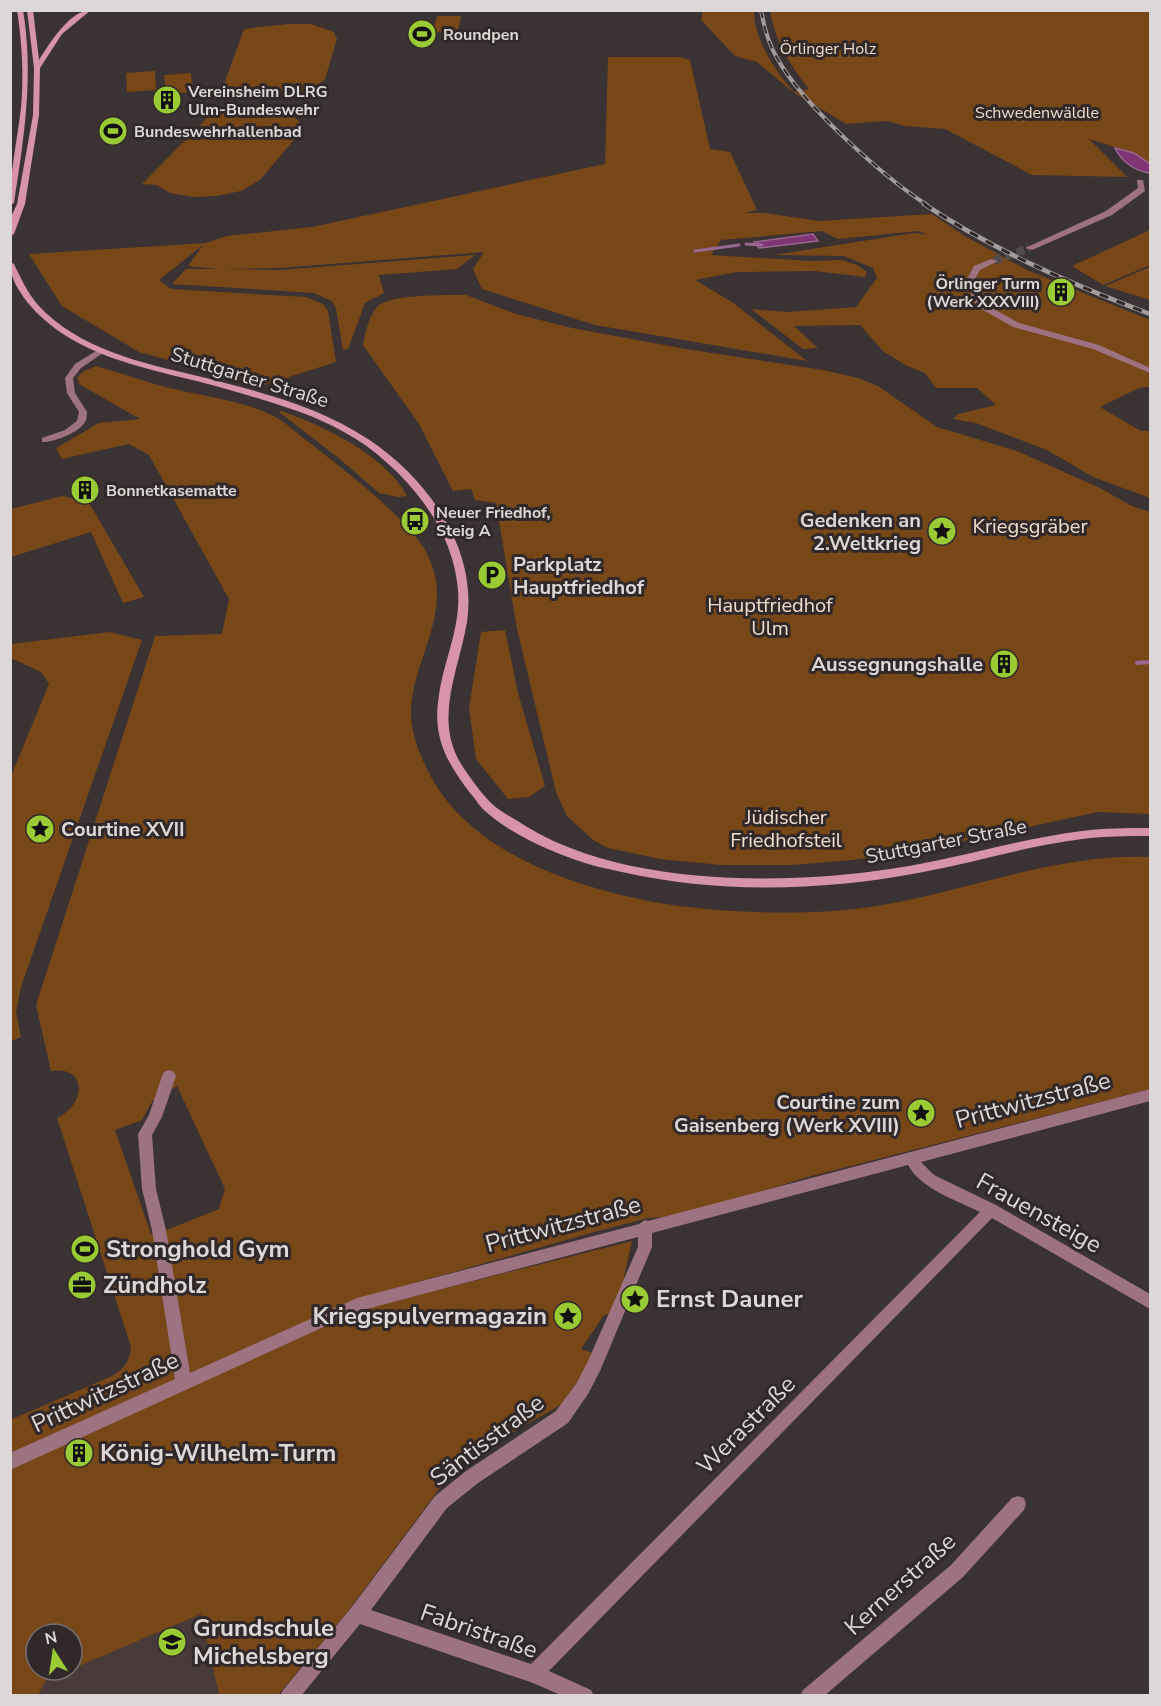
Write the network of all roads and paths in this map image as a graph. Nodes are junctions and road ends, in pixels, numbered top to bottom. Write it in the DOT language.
graph roads {
  1 [pos="20,10"];
  2 [pos="88,10"];
  3 [pos="31,14"];
  4 [pos="37,68"];
  5 [pos="1140,182"];
  6 [pos="10,203"];
  7 [pos="10,211"];
  8 [pos="13,222"];
  9 [pos="10,234"];
  10 [pos="1029,248"];
  11 [pos="994,261"];
  12 [pos="10,264"];
  13 [pos="102,351"];
  14 [pos="1150,371"];
  15 [pos="45,440"];
  16 [pos="1150,832"];
  17 [pos="169,1076"];
  18 [pos="1150,1095"];
  19 [pos="910,1157"];
  20 [pos="991,1210"];
  21 [pos="645,1227"];
  22 [pos="1150,1302"];
  23 [pos="184,1383"];
  24 [pos="10,1462"];
  25 [pos="1018,1503"];
  26 [pos="357,1614"];
  27 [pos="534,1674"];
  28 [pos="289,1695"];
  29 [pos="585,1695"];
  30 [pos="809,1695"];
  1 -- 6 [label="main road"];
  2 -- 4 [label="main road"];
  3 -- 4 [label="main road"];
  4 -- 8 [label="main road"];
  5 -- 10 [label="street"];
  7 -- 8 [label="main road"];
  8 -- 9 [label="main road"];
  11 -- 14 [label="street"];
  12 -- 13 [label="main road, Stuttgarter Straße"];
  13 -- 15 [label="street"];
  13 -- 16 [label="main road, Stuttgarter Straße"];
  17 -- 23 [label="street"];
  18 -- 19 [label="street, Prittwitzstraße"];
  19 -- 20 [label="street, Frauensteige"];
  19 -- 21 [label="street, Prittwitzstraße"];
  20 -- 22 [label="street, Frauensteige"];
  20 -- 27 [label="street, Werastraße"];
  21 -- 23 [label="street, Prittwitzstraße"];
  21 -- 26 [label="street, Säntisstraße"];
  23 -- 24 [label="street, Prittwitzstraße"];
  25 -- 30 [label="street, Kernerstraße"];
  26 -- 27 [label="street, Fabristraße"];
  26 -- 28 [label="street, Säntisstraße"];
  27 -- 29 [label="street, Fabristraße"];
}
